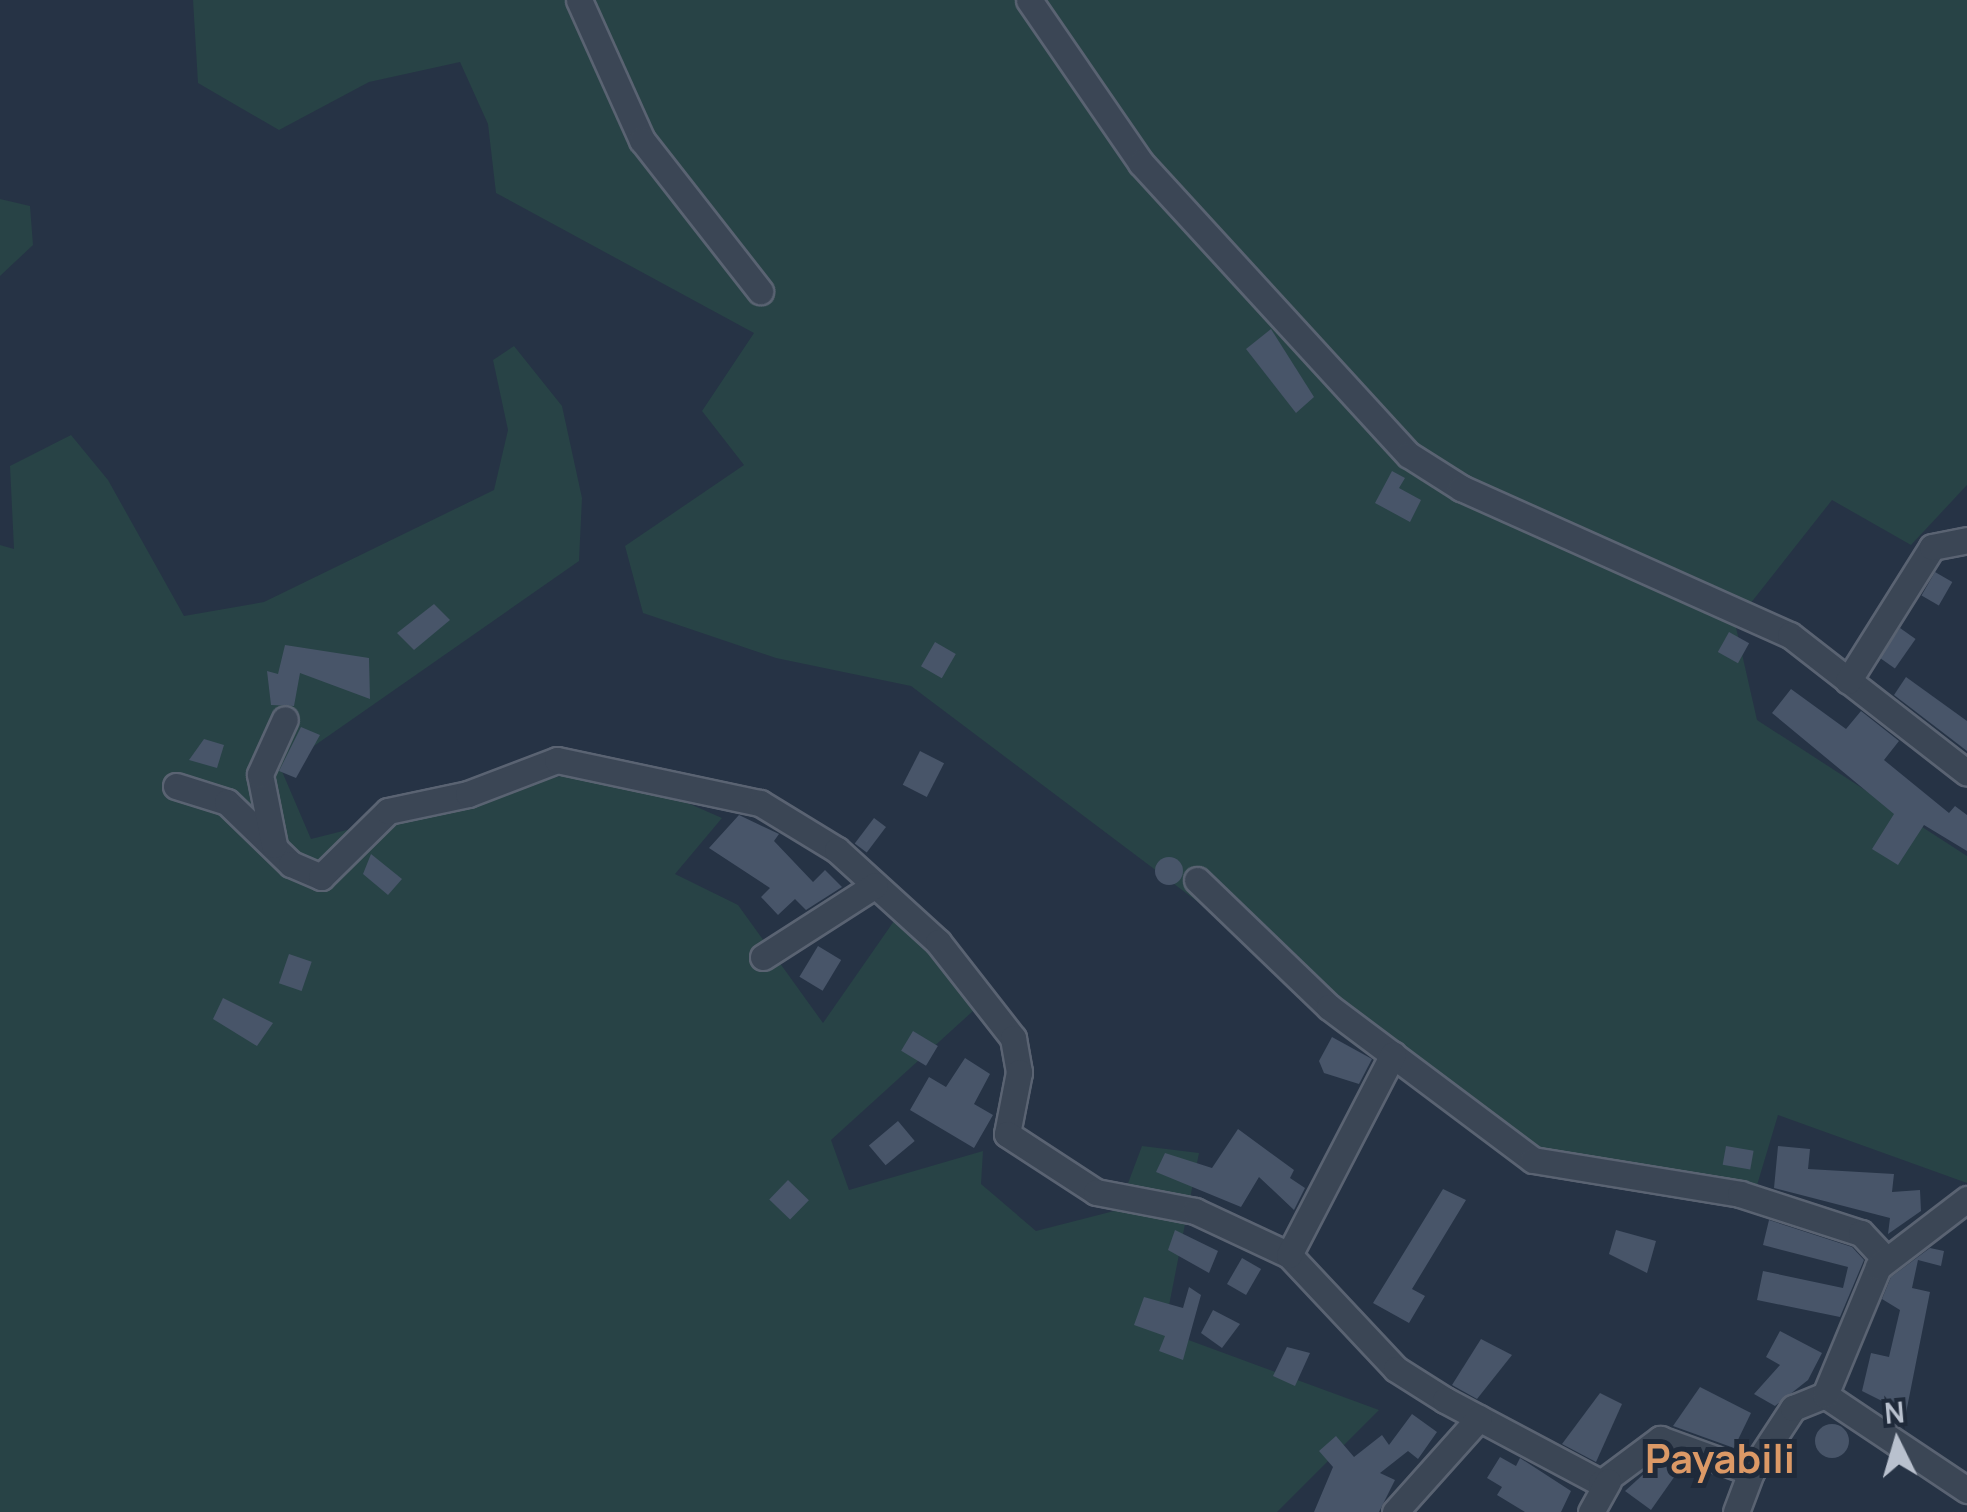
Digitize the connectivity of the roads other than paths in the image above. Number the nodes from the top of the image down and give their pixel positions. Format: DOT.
graph roads {
  1 [pos="579,0"];
  2 [pos="1028,0"];
  3 [pos="760,291"];
  4 [pos="1967,540"];
  5 [pos="1848,682"];
  6 [pos="286,719"];
  7 [pos="1967,773"];
  8 [pos="176,786"];
  9 [pos="275,850"];
  10 [pos="1197,880"];
  11 [pos="875,885"];
  12 [pos="763,957"];
  13 [pos="1393,1054"];
  14 [pos="1967,1199"];
  15 [pos="1289,1256"];
  16 [pos="1884,1258"];
  17 [pos="1825,1395"];
  18 [pos="1479,1418"];
  19 [pos="1751,1472"];
  20 [pos="1608,1481"];
  21 [pos="1967,1490"];
  22 [pos="1395,1512"];
  23 [pos="1591,1512"];
  24 [pos="1736,1512"];
  1 -- 3 [label="street"];
  2 -- 5 [label="street"];
  4 -- 5 [label="street"];
  5 -- 7 [label="street"];
  6 -- 9 [label="street"];
  8 -- 9 [label="street"];
  9 -- 11 [label="street"];
  10 -- 13 [label="street"];
  11 -- 12 [label="street"];
  11 -- 15 [label="street"];
  13 -- 15 [label="street"];
  13 -- 16 [label="street"];
  14 -- 16 [label="street"];
  15 -- 18 [label="street"];
  16 -- 17 [label="street"];
  17 -- 19 [label="street"];
  17 -- 21 [label="street"];
  18 -- 20 [label="street"];
  18 -- 22 [label="street"];
  19 -- 20 [label="street"];
  19 -- 24 [label="street"];
  20 -- 23 [label="street"];
}
